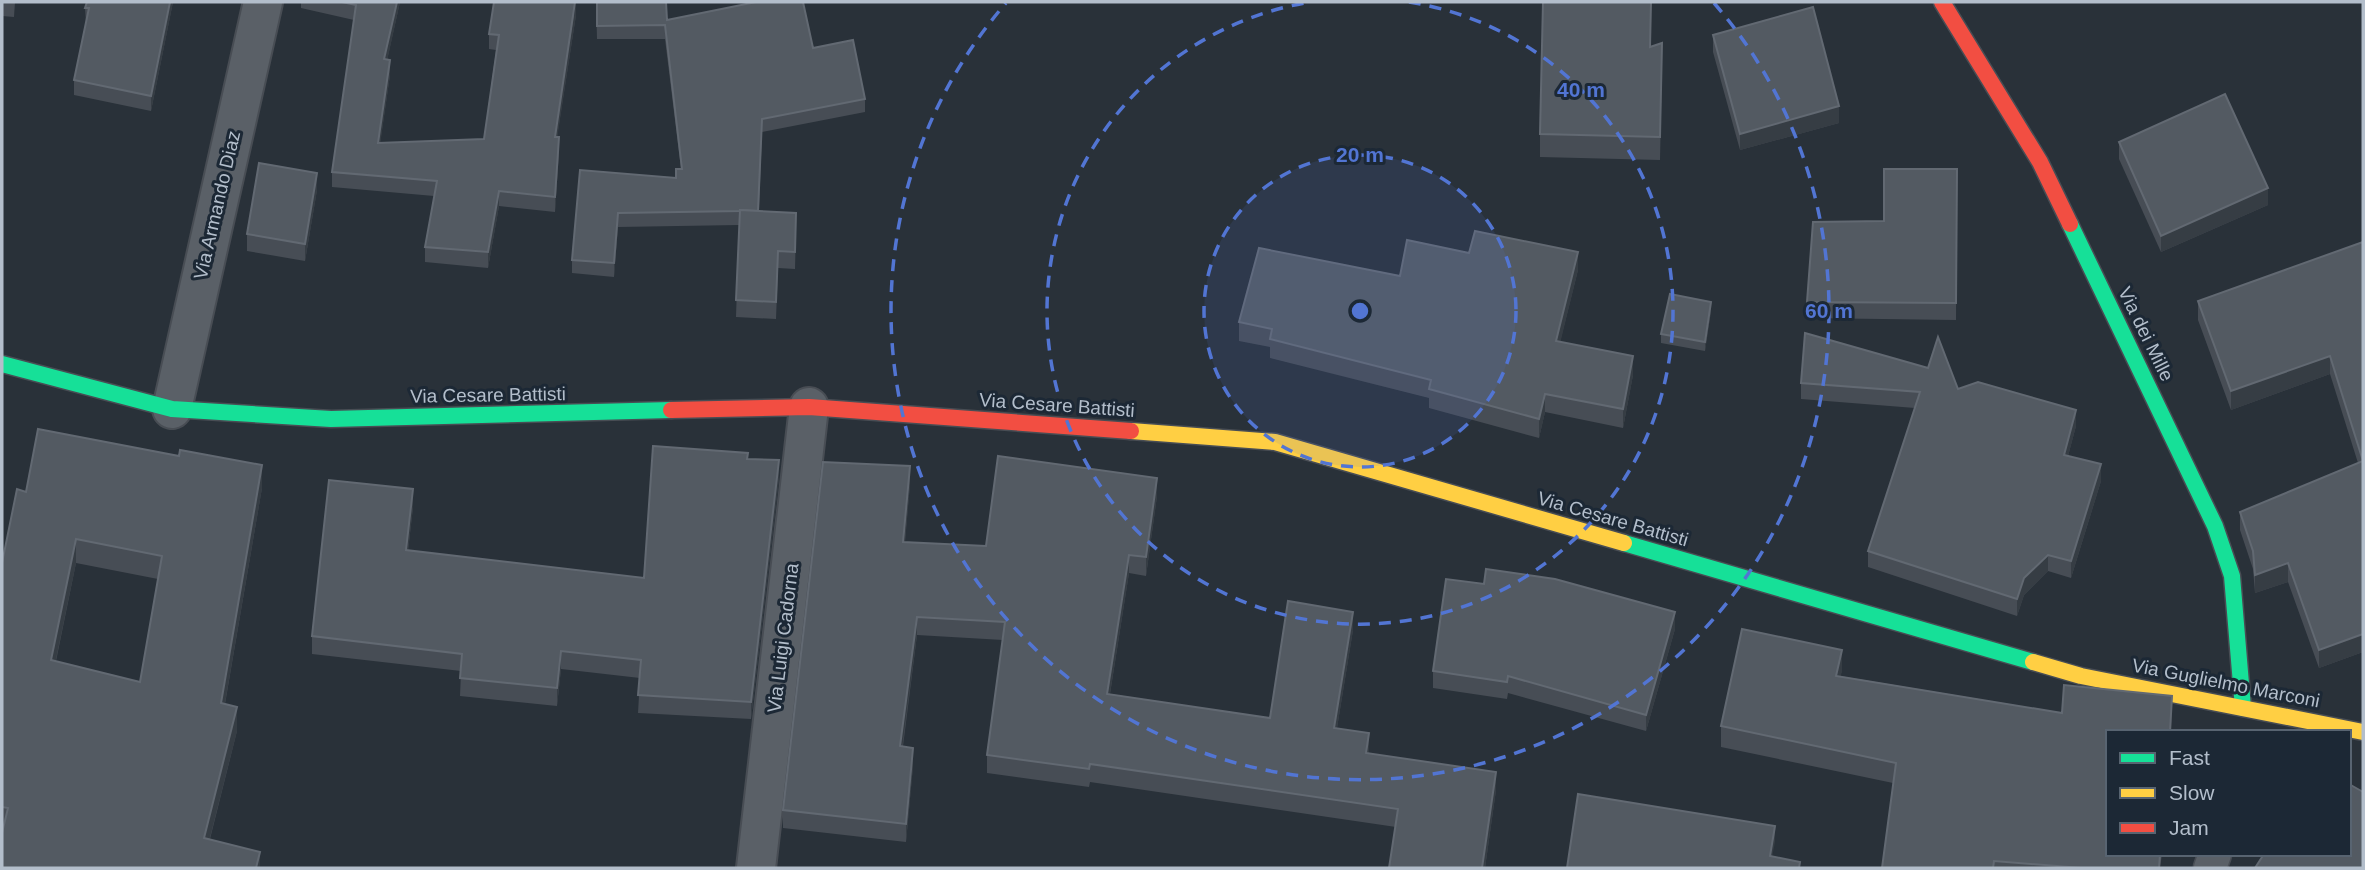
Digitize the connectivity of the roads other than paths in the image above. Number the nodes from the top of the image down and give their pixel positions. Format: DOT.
graph roads {
  1 [pos="263,2"];
  2 [pos="1942,2"];
  3 [pos="2,365"];
  4 [pos="809,407"];
  5 [pos="172,409"];
  6 [pos="2081,676"];
  7 [pos="2241,720"];
  8 [pos="2343,730"];
  9 [pos="756,868"];
  1 -- 5 [label="street, Via Armando Diaz"];
  2 -- 7 [label="street, Via dei Mille"];
  3 -- 5 [label="street, Via Cesare Battisti"];
  4 -- 5 [label="street, Via Cesare Battisti"];
  4 -- 6 [label="street, Via Cesare Battisti"];
  4 -- 9 [label="street, Via Luigi Cadorna"];
  6 -- 7 [label="street, Via Guglielmo Marconi"];
  7 -- 8 [label="street, Via Guglielmo Marconi"];
}
